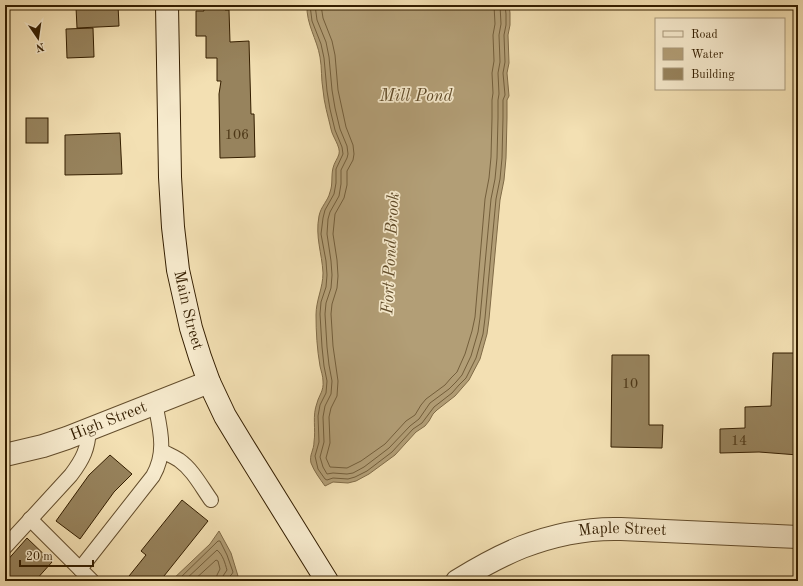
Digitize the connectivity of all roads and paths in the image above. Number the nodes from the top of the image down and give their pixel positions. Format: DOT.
graph roads {
  1 [pos="167,5"];
  2 [pos="209,382"];
  3 [pos="155,403"];
  4 [pos="90,429"];
  5 [pos="162,451"];
  6 [pos="5,455"];
  7 [pos="211,500"];
  8 [pos="30,519"];
  9 [pos="798,537"];
  10 [pos="5,547"];
  11 [pos="80,569"];
  12 [pos="92,581"];
  13 [pos="328,581"];
  14 [pos="457,581"];
  1 -- 2 [label="main road, Main Street"];
  2 -- 3 [label="main road, High Street"];
  2 -- 13 [label="main road, Main Street"];
  3 -- 4 [label="main road, High Street"];
  3 -- 5 [label="lane"];
  4 -- 6 [label="main road, High Street"];
  4 -- 8 [label="lane"];
  5 -- 7 [label="lane"];
  5 -- 11 [label="lane"];
  8 -- 10 [label="lane"];
  8 -- 11 [label="lane"];
  9 -- 14 [label="main road, Maple Street"];
  11 -- 12 [label="lane"];
}
